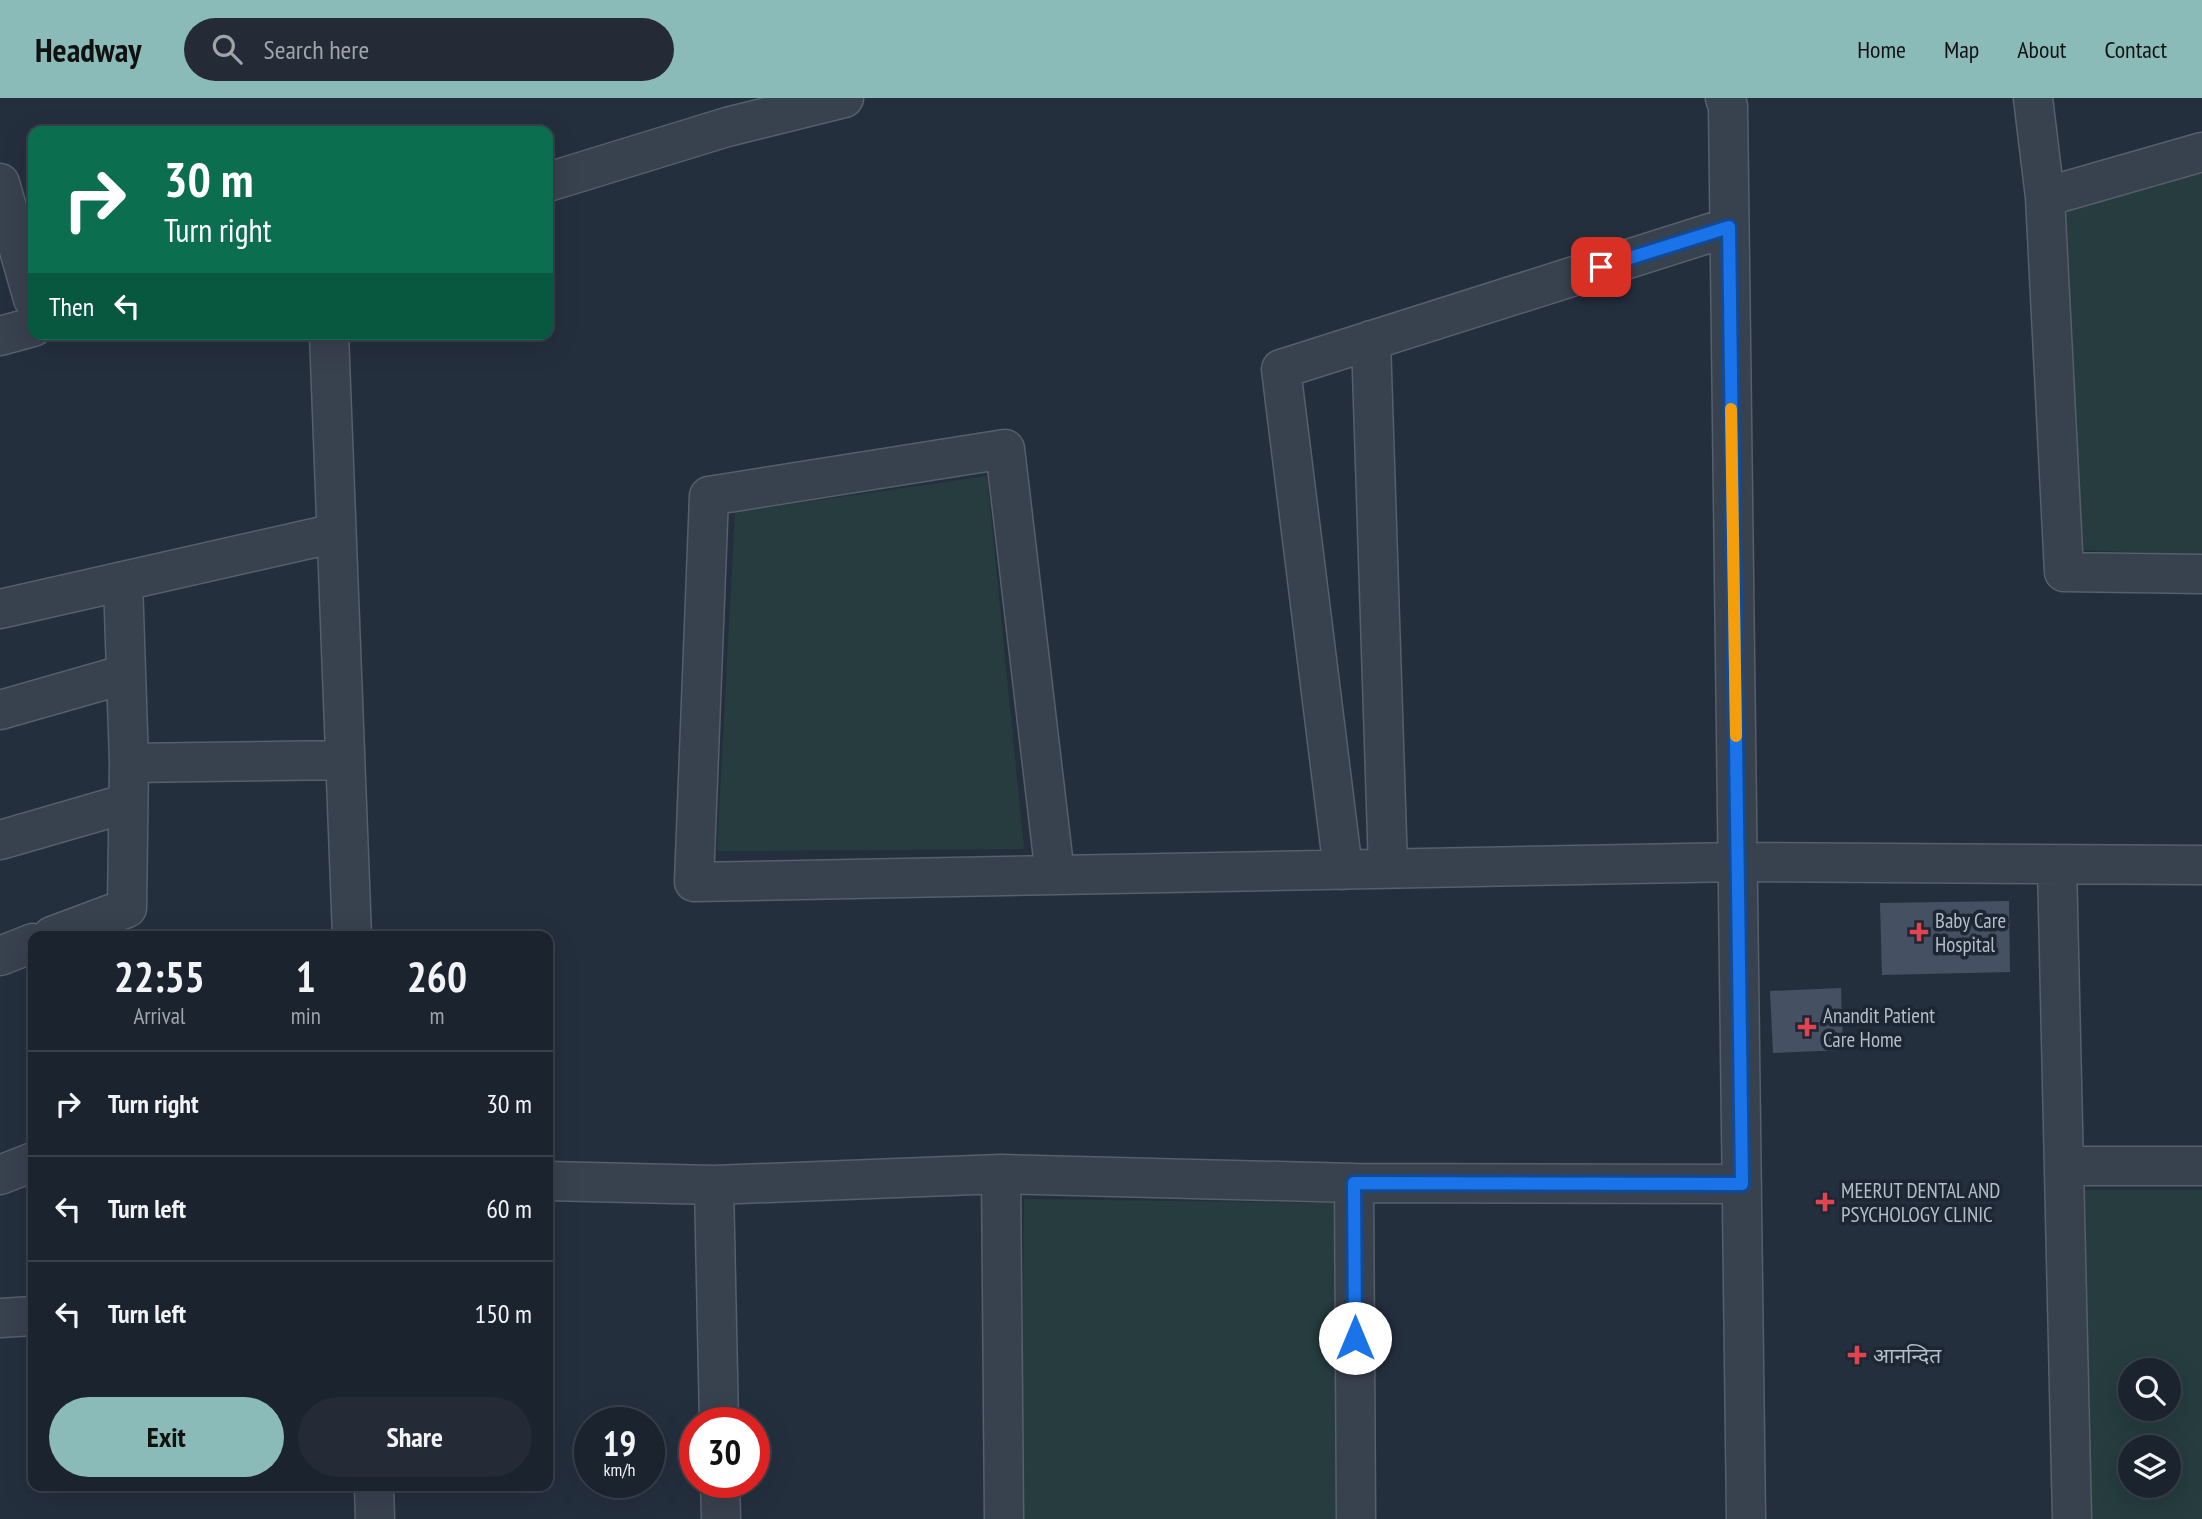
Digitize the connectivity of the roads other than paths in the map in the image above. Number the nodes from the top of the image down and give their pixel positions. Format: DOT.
graph roads {
  1 [pos="844,98"];
  2 [pos="1725,98"];
  3 [pos="2033,98"];
  4 [pos="723,112"];
  5 [pos="2202,152"];
  6 [pos="553,180"];
  7 [pos="0,183"];
  8 [pos="2045,197"];
  9 [pos="1729,227"];
  10 [pos="28,281"];
  11 [pos="28,328"];
  12 [pos="0,336"];
  13 [pos="328,340"];
  14 [pos="1371,340"];
  15 [pos="336,533"];
  16 [pos="2202,574"];
  17 [pos="123,581"];
  18 [pos="0,609"];
  19 [pos="126,674"];
  20 [pos="0,710"];
  21 [pos="345,760"];
  22 [pos="129,763"];
  23 [pos="128,803"];
  24 [pos="0,840"];
  25 [pos="1738,862"];
  26 [pos="2057,865"];
  27 [pos="2202,865"];
  28 [pos="1388,868"];
  29 [pos="1343,870"];
  30 [pos="1055,875"];
  31 [pos="65,931"];
  32 [pos="352,931"];
  33 [pos="28,945"];
  34 [pos="0,956"];
  35 [pos="28,1164"];
  36 [pos="2064,1166"];
  37 [pos="2202,1166"];
  38 [pos="1002,1174"];
  39 [pos="0,1175"];
  40 [pos="553,1181"];
  41 [pos="1354,1183"];
  42 [pos="1742,1184"];
  43 [pos="714,1185"];
  44 [pos="28,1316"];
  45 [pos="0,1318"];
  46 [pos="719,1407"];
  47 [pos="374,1491"];
  48 [pos="720,1498"];
  49 [pos="375,1519"];
  50 [pos="721,1519"];
  51 [pos="1004,1519"];
  52 [pos="1356,1519"];
  53 [pos="1746,1519"];
  54 [pos="2072,1519"];
  1 -- 4 [label="street"];
  2 -- 9 [label="street"];
  3 -- 8 [label="street"];
  4 -- 6 [label="street"];
  5 -- 8 [label="street"];
  7 -- 10 [label="street"];
  8 -- 16 [label="street"];
  9 -- 14 [label="street"];
  9 -- 25 [label="street"];
  11 -- 12 [label="street"];
  13 -- 15 [label="street"];
  14 -- 28 [label="street"];
  14 -- 29 [label="street"];
  15 -- 17 [label="street"];
  15 -- 21 [label="street"];
  17 -- 18 [label="street"];
  17 -- 19 [label="street"];
  19 -- 20 [label="street"];
  19 -- 22 [label="street"];
  21 -- 22 [label="street"];
  21 -- 32 [label="street"];
  22 -- 23 [label="street"];
  23 -- 24 [label="street"];
  23 -- 31 [label="street"];
  25 -- 26 [label="street"];
  25 -- 28 [label="street"];
  25 -- 42 [label="street"];
  26 -- 27 [label="street"];
  26 -- 36 [label="street"];
  28 -- 29 [label="street"];
  29 -- 30 [label="street"];
  30 -- 30 [label="street"];
  33 -- 34 [label="street"];
  35 -- 39 [label="street"];
  36 -- 37 [label="street"];
  36 -- 54 [label="street"];
  38 -- 41 [label="street"];
  38 -- 43 [label="street"];
  38 -- 51 [label="street"];
  40 -- 43 [label="street"];
  41 -- 42 [label="street"];
  41 -- 52 [label="street"];
  42 -- 53 [label="street"];
  43 -- 46 [label="street"];
  44 -- 45 [label="street"];
  47 -- 49 [label="street"];
  48 -- 50 [label="street"];
}
